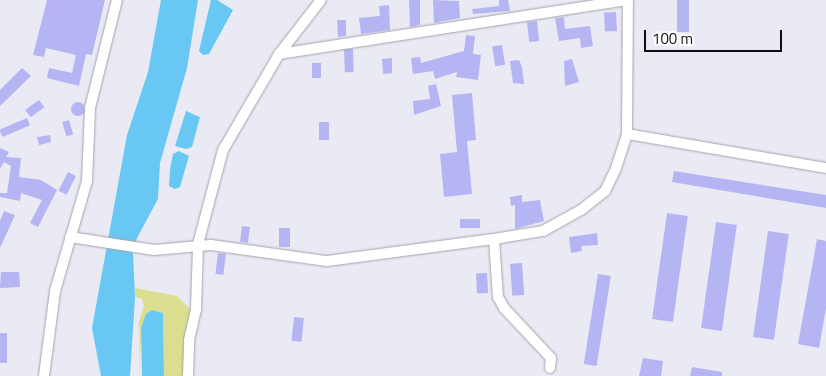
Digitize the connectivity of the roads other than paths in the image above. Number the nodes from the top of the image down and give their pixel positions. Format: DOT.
graph roads {
  1 [pos="116,0"];
  2 [pos="321,0"];
  3 [pos="628,0"];
  4 [pos="279,54"];
  5 [pos="627,134"];
  6 [pos="826,168"];
  7 [pos="70,237"];
  8 [pos="494,239"];
  9 [pos="198,244"];
  10 [pos="550,368"];
  11 [pos="44,376"];
  12 [pos="188,376"];
  1 -- 7 [label="street"];
  2 -- 4 [label="street"];
  3 -- 4 [label="street"];
  3 -- 5 [label="street"];
  4 -- 9 [label="street"];
  5 -- 6 [label="street"];
  5 -- 8 [label="street"];
  7 -- 9 [label="street"];
  7 -- 11 [label="street"];
  8 -- 9 [label="street"];
  8 -- 10 [label="street"];
  9 -- 12 [label="street"];
}
